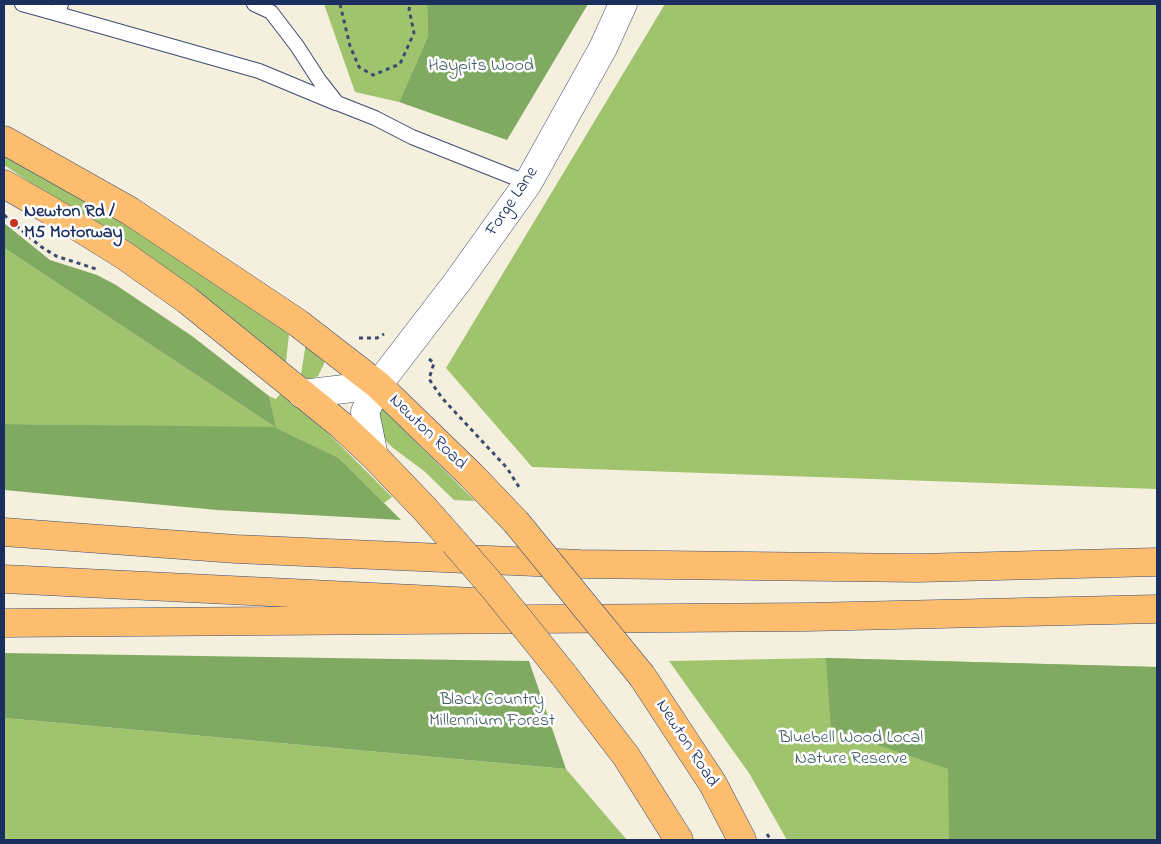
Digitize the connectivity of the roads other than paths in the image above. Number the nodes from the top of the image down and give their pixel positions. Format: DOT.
graph roads {
  1 [pos="22,4"];
  2 [pos="254,4"];
  3 [pos="623,4"];
  4 [pos="59,9"];
  5 [pos="337,103"];
  6 [pos="4,140"];
  7 [pos="4,169"];
  8 [pos="528,183"];
  9 [pos="4,184"];
  10 [pos="72,223"];
  11 [pos="378,385"];
  12 [pos="302,394"];
  13 [pos="374,456"];
  14 [pos="4,532"];
  15 [pos="1157,562"];
  16 [pos="4,579"];
  17 [pos="1157,609"];
  18 [pos="808,617"];
  19 [pos="4,623"];
  20 [pos="678,840"];
  21 [pos="742,840"];
  1 -- 4 [label="lane"];
  2 -- 5 [label="lane"];
  3 -- 8 [label="street, Forge Lane"];
  4 -- 5 [label="lane"];
  5 -- 8 [label="lane"];
  6 -- 11 [label="highway, Newton Road"];
  7 -- 10 [label="highway"];
  8 -- 11 [label="street, Forge Lane"];
  9 -- 10 [label="highway"];
  10 -- 12 [label="highway"];
  11 -- 12 [label="street"];
  11 -- 13 [label="street, Forge Lane"];
  11 -- 21 [label="highway, Newton Road, bridge"];
  12 -- 13 [label="highway"];
  13 -- 20 [label="highway, bridge"];
  14 -- 15 [label="highway"];
  16 -- 18 [label="highway"];
  17 -- 18 [label="highway"];
  18 -- 19 [label="highway"];
}
